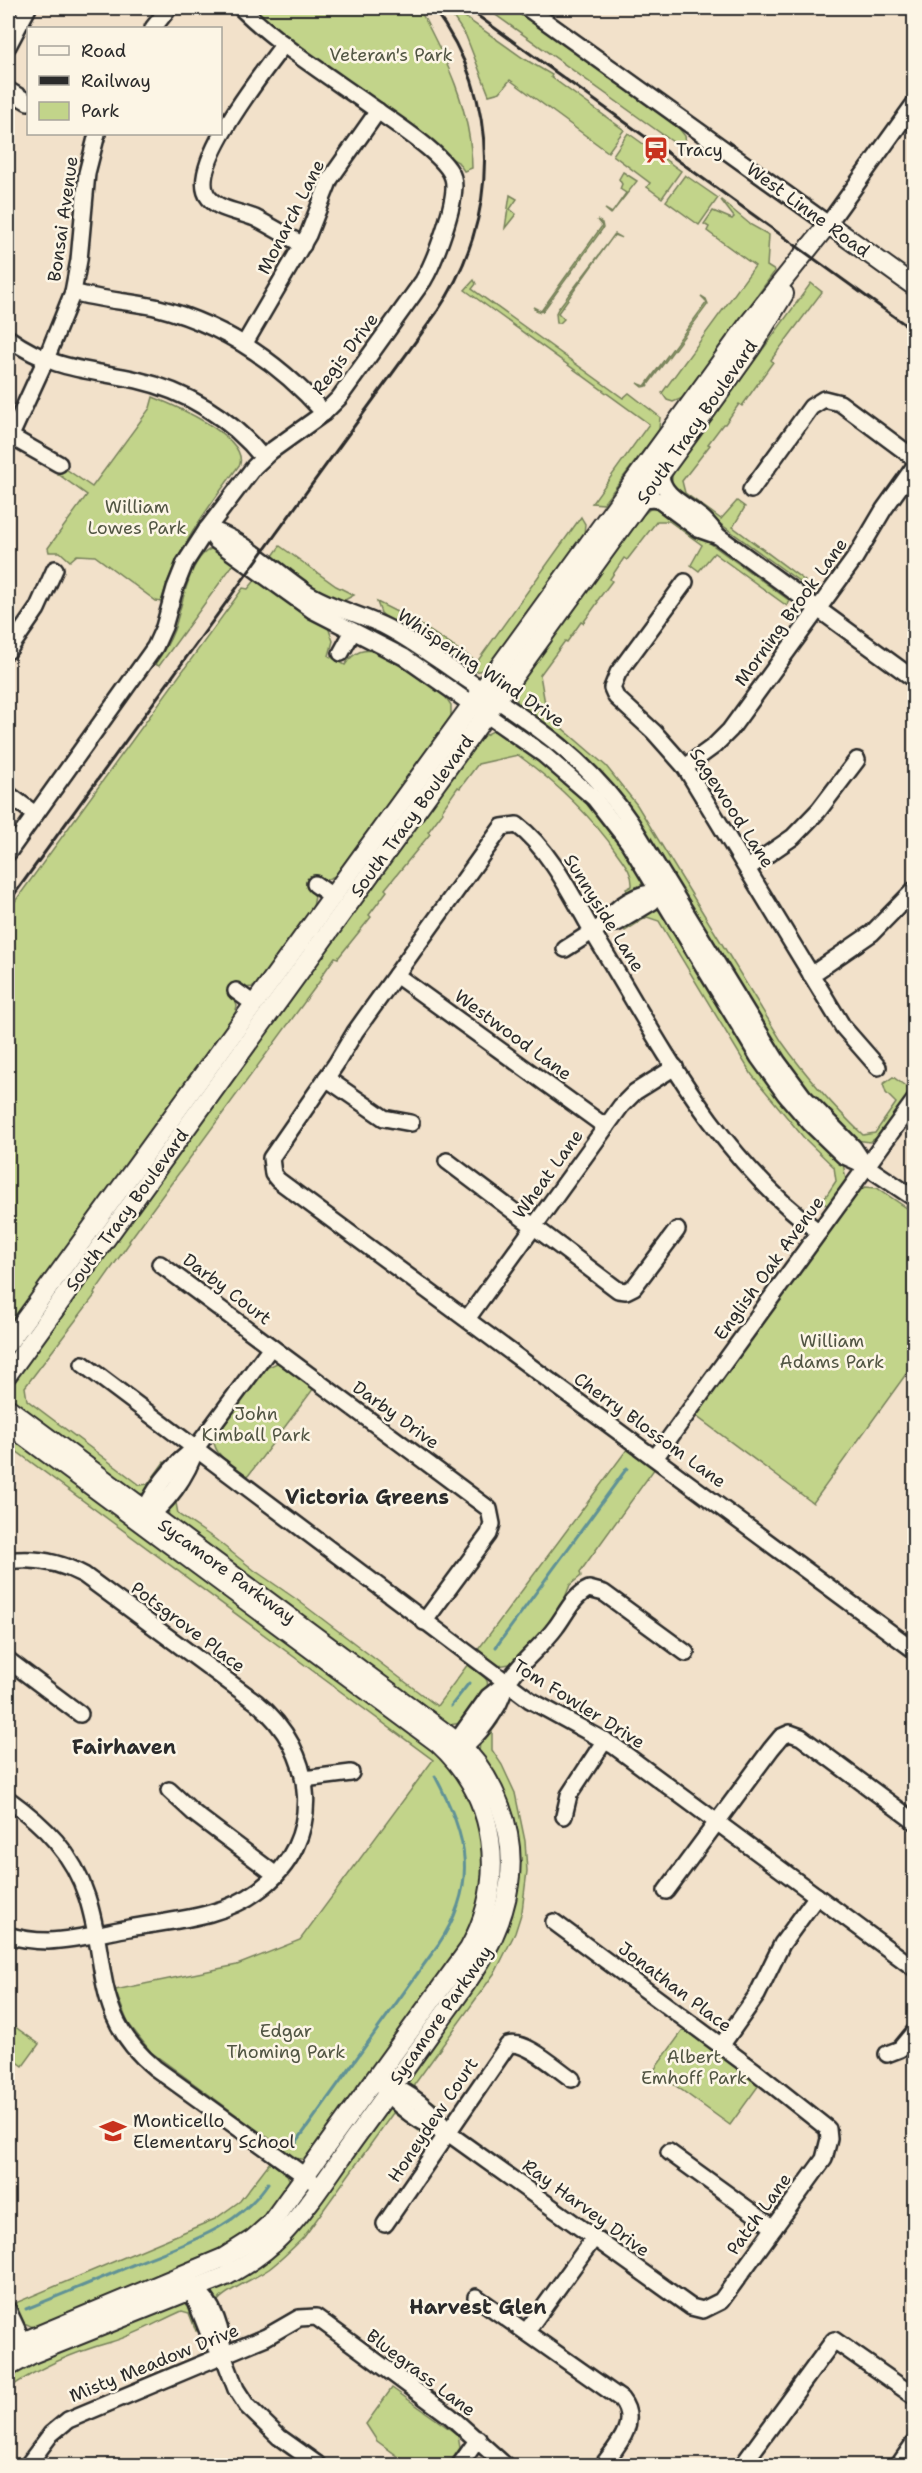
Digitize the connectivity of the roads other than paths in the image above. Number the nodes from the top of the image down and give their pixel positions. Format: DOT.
graph roads {
  1 [pos="28,8"];
  2 [pos="169,8"];
  3 [pos="241,8"];
  4 [pos="527,8"];
  5 [pos="154,27"];
  6 [pos="284,44"];
  7 [pos="8,46"];
  8 [pos="8,90"];
  9 [pos="27,101"];
  10 [pos="915,104"];
  11 [pos="378,111"];
  12 [pos="222,133"];
  13 [pos="97,135"];
  14 [pos="220,135"];
  15 [pos="828,224"];
  16 [pos="303,245"];
  17 [pos="807,253"];
  18 [pos="915,286"];
  19 [pos="73,292"];
  20 [pos="8,338"];
  21 [pos="244,343"];
  22 [pos="46,359"];
  23 [pos="324,413"];
  24 [pos="8,438"];
  25 [pos="263,458"];
  26 [pos="915,458"];
  27 [pos="59,464"];
  28 [pos="915,467"];
  29 [pos="661,474"];
  30 [pos="751,490"];
  31 [pos="642,500"];
  32 [pos="207,529"];
  33 [pos="718,536"];
  34 [pos="55,569"];
  35 [pos="685,582"];
  36 [pos="818,608"];
  37 [pos="352,631"];
  38 [pos="8,651"];
  39 [pos="341,653"];
  40 [pos="915,679"];
  41 [pos="484,702"];
  42 [pos="857,760"];
  43 [pos="685,767"];
  44 [pos="8,794"];
  45 [pos="35,814"];
  46 [pos="8,853"];
  47 [pos="748,868"];
  48 [pos="315,884"];
  49 [pos="664,889"];
  50 [pos="915,890"];
  51 [pos="332,896"];
  52 [pos="599,927"];
  53 [pos="565,949"];
  54 [pos="396,975"];
  55 [pos="811,975"];
  56 [pos="236,991"];
  57 [pos="254,1004"];
  58 [pos="675,1067"];
  59 [pos="878,1067"];
  60 [pos="326,1078"];
  61 [pos="915,1101"];
  62 [pos="411,1123"];
  63 [pos="606,1127"];
  64 [pos="447,1161"];
  65 [pos="866,1166"];
  66 [pos="915,1198"];
  67 [pos="535,1226"];
  68 [pos="677,1230"];
  69 [pos="819,1232"];
  70 [pos="160,1264"];
  71 [pos="467,1319"];
  72 [pos="8,1343"];
  73 [pos="272,1347"];
  74 [pos="83,1364"];
  75 [pos="8,1374"];
  76 [pos="8,1408"];
  77 [pos="8,1424"];
  78 [pos="196,1448"];
  79 [pos="655,1458"];
  80 [pos="145,1516"];
  81 [pos="8,1557"];
  82 [pos="424,1622"];
  83 [pos="915,1650"];
  84 [pos="686,1653"];
  85 [pos="8,1660"];
  86 [pos="506,1683"];
  87 [pos="80,1714"];
  88 [pos="605,1740"];
  89 [pos="456,1748"];
  90 [pos="351,1773"];
  91 [pos="304,1779"];
  92 [pos="169,1790"];
  93 [pos="8,1799"];
  94 [pos="564,1816"];
  95 [pos="915,1821"];
  96 [pos="718,1822"];
  97 [pos="276,1875"];
  98 [pos="666,1891"];
  99 [pos="818,1896"];
  100 [pos="554,1922"];
  101 [pos="95,1934"];
  102 [pos="8,1935"];
  103 [pos="915,1968"];
  104 [pos="915,2032"];
  105 [pos="722,2046"];
  106 [pos="887,2054"];
  107 [pos="375,2079"];
  108 [pos="572,2079"];
  109 [pos="390,2090"];
  110 [pos="828,2129"];
  111 [pos="448,2133"];
  112 [pos="669,2152"];
  113 [pos="312,2181"];
  114 [pos="385,2224"];
  115 [pos="774,2228"];
  116 [pos="594,2238"];
  117 [pos="191,2281"];
  118 [pos="476,2296"];
  119 [pos="8,2310"];
  120 [pos="703,2310"];
  121 [pos="310,2316"];
  122 [pos="526,2332"];
  123 [pos="15,2344"];
  124 [pos="223,2355"];
  125 [pos="8,2367"];
  126 [pos="915,2396"];
  127 [pos="478,2439"];
  128 [pos="915,2443"];
  129 [pos="317,2464"];
  130 [pos="27,2466"];
  131 [pos="459,2466"];
  132 [pos="506,2466"];
  133 [pos="602,2466"];
  134 [pos="742,2466"];
  135 [pos="898,2466"];
  1 -- 7 [label="street"];
  2 -- 5 [label="street"];
  3 -- 6 [label="street"];
  4 -- 15 [label="street, West Linne Road"];
  6 -- 11 [label="street"];
  6 -- 12 [label="street"];
  8 -- 9 [label="street"];
  10 -- 15 [label="street, South Tracy Boulevard"];
  11 -- 16 [label="street, Monarch Lane"];
  11 -- 23 [label="street, Regis Drive"];
  13 -- 19 [label="street, Bonsai Avenue"];
  14 -- 16 [label="street"];
  15 -- 17 [label="main road, South Tracy Boulevard"];
  15 -- 18 [label="main road, West Linne Road"];
  16 -- 21 [label="street, Monarch Lane"];
  17 -- 29 [label="main road, South Tracy Boulevard"];
  17 -- 41 [label="main road, South Tracy Boulevard"];
  19 -- 21 [label="street"];
  19 -- 22 [label="street, Bonsai Avenue"];
  20 -- 22 [label="street"];
  21 -- 23 [label="street"];
  22 -- 24 [label="street, Bonsai Avenue"];
  22 -- 25 [label="street"];
  23 -- 25 [label="street, Regis Drive"];
  24 -- 27 [label="street"];
  25 -- 32 [label="street, Regis Drive"];
  26 -- 30 [label="street"];
  28 -- 36 [label="street, Morning Brook Lane"];
  29 -- 31 [label="main road, South Tracy Boulevard"];
  29 -- 33 [label="street"];
  31 -- 33 [label="street"];
  31 -- 41 [label="main road, South Tracy Boulevard"];
  32 -- 37 [label="street, Whispering Wind Drive"];
  32 -- 41 [label="street, Whispering Wind Drive"];
  32 -- 45 [label="street, Regis Drive"];
  33 -- 36 [label="street"];
  34 -- 38 [label="street"];
  35 -- 43 [label="street, Sagewood Lane"];
  36 -- 40 [label="street"];
  36 -- 43 [label="street, Morning Brook Lane"];
  37 -- 39 [label="street"];
  37 -- 41 [label="street, Whispering Wind Drive"];
  41 -- 49 [label="street, Whispering Wind Drive"];
  41 -- 51 [label="main road, South Tracy Boulevard"];
  41 -- 75 [label="main road, South Tracy Boulevard"];
  42 -- 47 [label="street"];
  43 -- 47 [label="street, Sagewood Lane"];
  44 -- 45 [label="street"];
  45 -- 46 [label="street, Regis Drive"];
  47 -- 55 [label="street, Sagewood Lane"];
  48 -- 51 [label="street"];
  49 -- 52 [label="street"];
  49 -- 65 [label="street, Whispering Wind Drive"];
  50 -- 55 [label="street"];
  51 -- 57 [label="main road, South Tracy Boulevard"];
  52 -- 53 [label="street"];
  52 -- 54 [label="street, Sunnyside Lane"];
  52 -- 58 [label="street, Sunnyside Lane"];
  54 -- 60 [label="street, Sunnyside Lane"];
  54 -- 63 [label="street, Westwood Lane"];
  55 -- 59 [label="street, Sagewood Lane"];
  56 -- 57 [label="street"];
  57 -- 72 [label="main road, South Tracy Boulevard"];
  58 -- 63 [label="street, Wheat Lane"];
  58 -- 69 [label="street, Sunnyside Lane"];
  60 -- 62 [label="street"];
  60 -- 71 [label="street, Cherry Blossom Lane"];
  61 -- 65 [label="street, English Oak Avenue"];
  63 -- 67 [label="street, Wheat Lane"];
  64 -- 67 [label="street"];
  65 -- 66 [label="street, Whispering Wind Drive"];
  65 -- 69 [label="street, English Oak Avenue"];
  67 -- 68 [label="street"];
  67 -- 71 [label="street, Wheat Lane"];
  69 -- 79 [label="street, English Oak Avenue"];
  70 -- 73 [label="street, Darby Court"];
  71 -- 79 [label="street, Cherry Blossom Lane"];
  73 -- 78 [label="street"];
  73 -- 82 [label="street, Darby Drive"];
  74 -- 78 [label="street, Tom Fowler Drive"];
  76 -- 80 [label="main road, Sycamore Parkway"];
  77 -- 80 [label="main road, Sycamore Parkway"];
  78 -- 80 [label="street"];
  78 -- 82 [label="street, Tom Fowler Drive"];
  79 -- 83 [label="street, Cherry Blossom Lane"];
  80 -- 89 [label="main road, Sycamore Parkway"];
  81 -- 91 [label="street, Potsgrove Place"];
  82 -- 86 [label="street, Tom Fowler Drive"];
  84 -- 86 [label="street"];
  85 -- 87 [label="street"];
  86 -- 88 [label="street, Tom Fowler Drive"];
  86 -- 89 [label="street"];
  88 -- 94 [label="street"];
  88 -- 96 [label="street, Tom Fowler Drive"];
  89 -- 107 [label="main road, Sycamore Parkway"];
  89 -- 109 [label="main road, Sycamore Parkway"];
  90 -- 91 [label="street"];
  91 -- 97 [label="street, Potsgrove Place"];
  92 -- 97 [label="street"];
  93 -- 101 [label="street"];
  95 -- 96 [label="street"];
  96 -- 98 [label="street"];
  96 -- 99 [label="street, Tom Fowler Drive"];
  97 -- 101 [label="street, Potsgrove Place"];
  99 -- 103 [label="street, Tom Fowler Drive"];
  99 -- 105 [label="street"];
  100 -- 105 [label="street, Jonathan Place"];
  101 -- 102 [label="street, Potsgrove Place"];
  101 -- 113 [label="street"];
  104 -- 106 [label="street"];
  105 -- 110 [label="street, Jonathan Place"];
  107 -- 109 [label="street, Ray Harvey Drive"];
  107 -- 113 [label="main road, Sycamore Parkway"];
  108 -- 111 [label="street, Honeydew Court"];
  109 -- 111 [label="street, Ray Harvey Drive"];
  109 -- 113 [label="main road, Sycamore Parkway"];
  110 -- 115 [label="street, Patch Lane"];
  111 -- 114 [label="street, Honeydew Court"];
  111 -- 116 [label="street, Ray Harvey Drive"];
  112 -- 115 [label="street"];
  113 -- 117 [label="main road, Sycamore Parkway"];
  115 -- 120 [label="street, Patch Lane"];
  116 -- 120 [label="street, Ray Harvey Drive"];
  116 -- 122 [label="street"];
  117 -- 123 [label="main road, Sycamore Parkway"];
  117 -- 124 [label="street"];
  117 -- 125 [label="main road, Sycamore Parkway"];
  118 -- 122 [label="street"];
  119 -- 123 [label="street"];
  121 -- 124 [label="street, Misty Meadow Drive"];
  121 -- 127 [label="street, Bluegrass Lane"];
  122 -- 133 [label="street"];
  124 -- 129 [label="street"];
  124 -- 130 [label="street, Misty Meadow Drive"];
  126 -- 134 [label="street"];
  127 -- 131 [label="street"];
  127 -- 132 [label="street, Bluegrass Lane"];
  128 -- 135 [label="street"];
}
